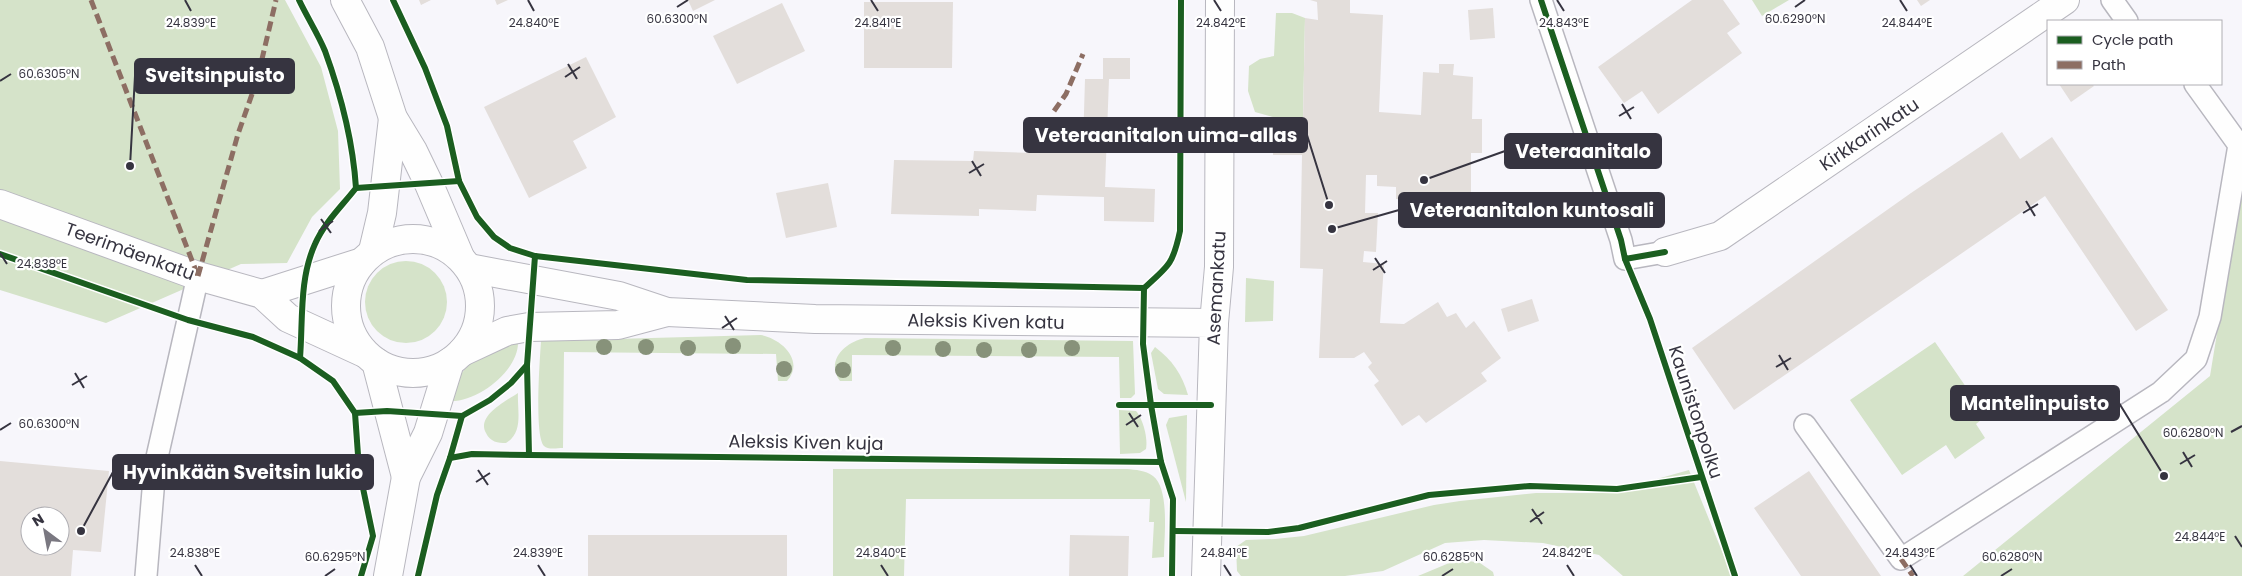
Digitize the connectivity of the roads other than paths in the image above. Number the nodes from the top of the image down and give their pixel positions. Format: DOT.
graph roads {
  1 [pos="345,0"];
  2 [pos="1220,0"];
  3 [pos="1541,0"];
  4 [pos="2065,0"];
  5 [pos="2112,0"];
  6 [pos="2127,20"];
  7 [pos="2196,85"];
  8 [pos="393,118"];
  9 [pos="0,204"];
  10 [pos="1665,252"];
  11 [pos="368,256"];
  12 [pos="464,263"];
  13 [pos="198,276"];
  14 [pos="262,294"];
  15 [pos="667,312"];
  16 [pos="1214,324"];
  17 [pos="456,357"];
  18 [pos="370,358"];
  19 [pos="1805,425"];
  20 [pos="406,477"];
  21 [pos="146,576"];
  22 [pos="388,576"];
  23 [pos="1206,576"];
  1 -- 8 [label="street"];
  2 -- 16 [label="street, Asemankatu"];
  3 -- 10 [label="lane"];
  4 -- 10 [label="street, Kirkkarinkatu"];
  5 -- 6 [label="lane"];
  7 -- 19 [label="lane"];
  8 -- 11 [label="street"];
  8 -- 12 [label="street"];
  9 -- 13 [label="street, Teerimäenkatu"];
  11 -- 12 [label="street"];
  11 -- 14 [label="street"];
  11 -- 18 [label="street"];
  12 -- 15 [label="street, Aleksis Kiven katu"];
  12 -- 17 [label="street"];
  13 -- 14 [label="street, Teerimäenkatu"];
  13 -- 21 [label="lane"];
  14 -- 18 [label="street, Teerimäenkatu"];
  15 -- 16 [label="street, Aleksis Kiven katu"];
  15 -- 17 [label="street, Aleksis Kiven katu"];
  16 -- 23 [label="street, Asemankatu"];
  17 -- 18 [label="street"];
  17 -- 20 [label="street"];
  18 -- 20 [label="street"];
  20 -- 22 [label="street"];
}
